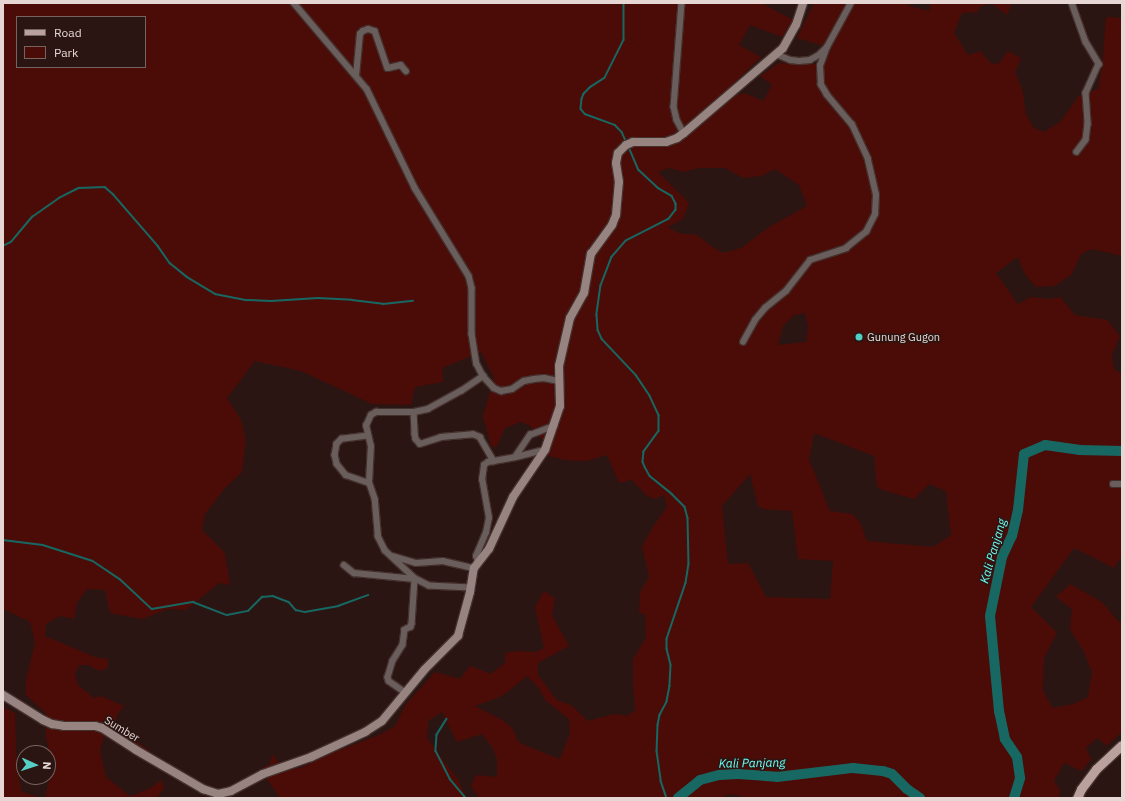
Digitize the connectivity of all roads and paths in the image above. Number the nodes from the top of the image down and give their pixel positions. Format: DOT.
graph roads {
  1 [pos="294,3"];
  2 [pos="682,3"];
  3 [pos="803,3"];
  4 [pos="851,3"];
  5 [pos="1072,3"];
  6 [pos="827,47"];
  7 [pos="776,54"];
  8 [pos="406,71"];
  9 [pos="356,76"];
  10 [pos="684,133"];
  11 [pos="1077,152"];
  12 [pos="743,342"];
  13 [pos="483,376"];
  14 [pos="559,382"];
  15 [pos="414,412"];
  16 [pos="554,426"];
  17 [pos="368,436"];
  18 [pos="545,450"];
  19 [pos="515,457"];
  20 [pos="494,461"];
  21 [pos="369,483"];
  22 [pos="1113,484"];
  23 [pos="1122,484"];
  24 [pos="390,555"];
  25 [pos="344,565"];
  26 [pos="476,565"];
  27 [pos="415,578"];
  28 [pos="471,588"];
  29 [pos="406,693"];
  30 [pos="3,695"];
  31 [pos="1122,745"];
  32 [pos="1118,753"];
  33 [pos="225,795"];
  34 [pos="1077,798"];
  1 -- 9 [label="street"];
  2 -- 10 [label="street"];
  3 -- 7 [label="street"];
  4 -- 6 [label="street"];
  5 -- 11 [label="street"];
  6 -- 7 [label="street"];
  6 -- 12 [label="street"];
  7 -- 10 [label="street"];
  8 -- 9 [label="street"];
  9 -- 13 [label="street"];
  10 -- 14 [label="street"];
  13 -- 14 [label="street"];
  13 -- 15 [label="street"];
  14 -- 16 [label="street"];
  15 -- 17 [label="street"];
  15 -- 20 [label="street"];
  16 -- 18 [label="street"];
  16 -- 19 [label="street"];
  17 -- 21 [label="street"];
  17 -- 21 [label="street"];
  18 -- 19 [label="street"];
  18 -- 26 [label="street"];
  19 -- 20 [label="street"];
  20 -- 26 [label="street"];
  21 -- 24 [label="street"];
  22 -- 23 [label="street"];
  24 -- 26 [label="street"];
  24 -- 27 [label="street"];
  25 -- 27 [label="street"];
  26 -- 28 [label="street"];
  27 -- 28 [label="street"];
  27 -- 29 [label="street"];
  28 -- 29 [label="street"];
  29 -- 33 [label="street"];
  30 -- 33 [label="street, Sumber"];
  31 -- 32 [label="main road"];
  32 -- 34 [label="main road"];
}
